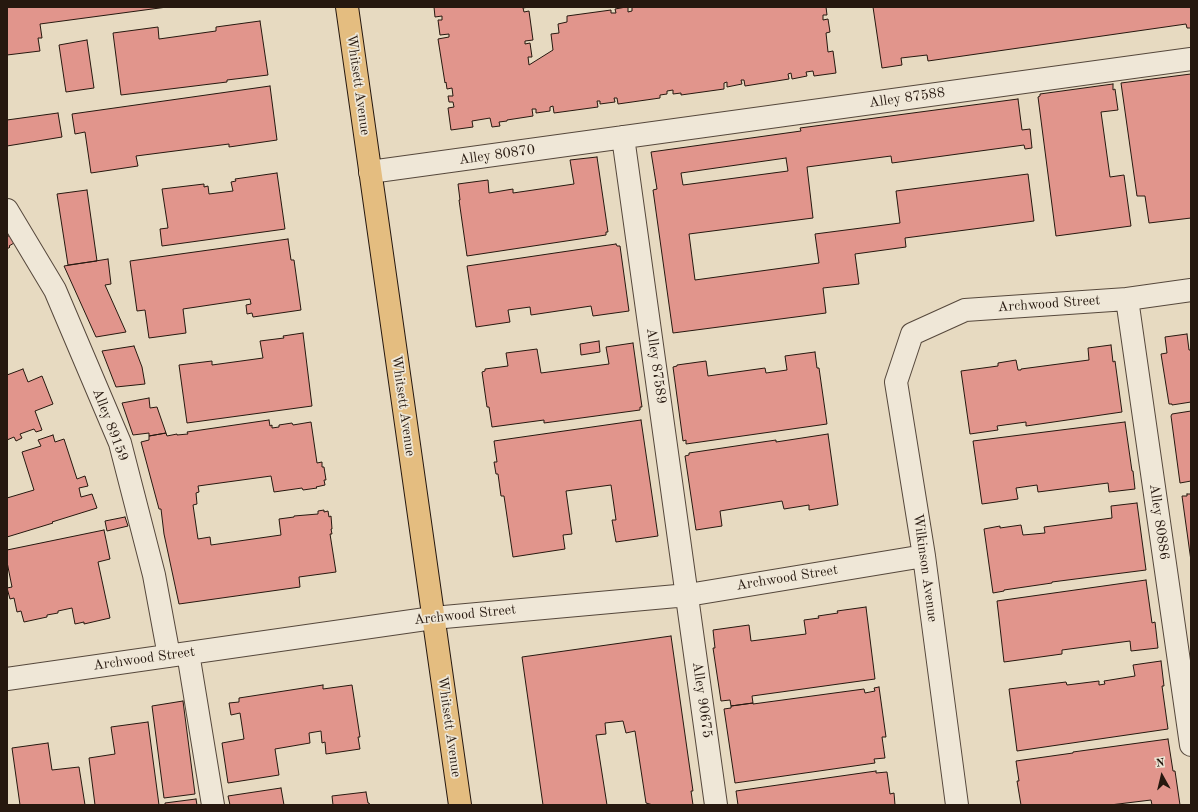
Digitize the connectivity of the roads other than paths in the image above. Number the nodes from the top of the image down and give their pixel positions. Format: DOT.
graph roads {
  1 [pos="347,7"];
  2 [pos="1191,59"];
  3 [pos="623,137"];
  4 [pos="370,172"];
  5 [pos="7,210"];
  6 [pos="1191,290"];
  7 [pos="1127,299"];
  8 [pos="912,334"];
  9 [pos="924,556"];
  10 [pos="688,595"];
  11 [pos="433,618"];
  12 [pos="179,654"];
  13 [pos="7,679"];
  14 [pos="1191,745"];
  15 [pos="213,805"];
  16 [pos="460,805"];
  17 [pos="716,805"];
  18 [pos="957,805"];
  1 -- 4 [label="main road, Whitsett Avenue"];
  2 -- 3 [label="street, Alley 87588"];
  3 -- 4 [label="street, Alley 80870"];
  3 -- 10 [label="street, Alley 87589"];
  4 -- 11 [label="main road, Whitsett Avenue"];
  5 -- 12 [label="street, Alley 89159"];
  6 -- 7 [label="street, Archwood Street"];
  7 -- 8 [label="street, Archwood Street"];
  7 -- 14 [label="street, Alley 80886"];
  8 -- 9 [label="street, Wilkinson Avenue"];
  9 -- 10 [label="street, Archwood Street"];
  9 -- 18 [label="street, Wilkinson Avenue"];
  10 -- 11 [label="street, Archwood Street"];
  10 -- 17 [label="street, Alley 90675"];
  11 -- 12 [label="street, Archwood Street"];
  11 -- 16 [label="main road, Whitsett Avenue"];
  12 -- 13 [label="street, Archwood Street"];
  12 -- 15 [label="street, Alley 89159"];
}
